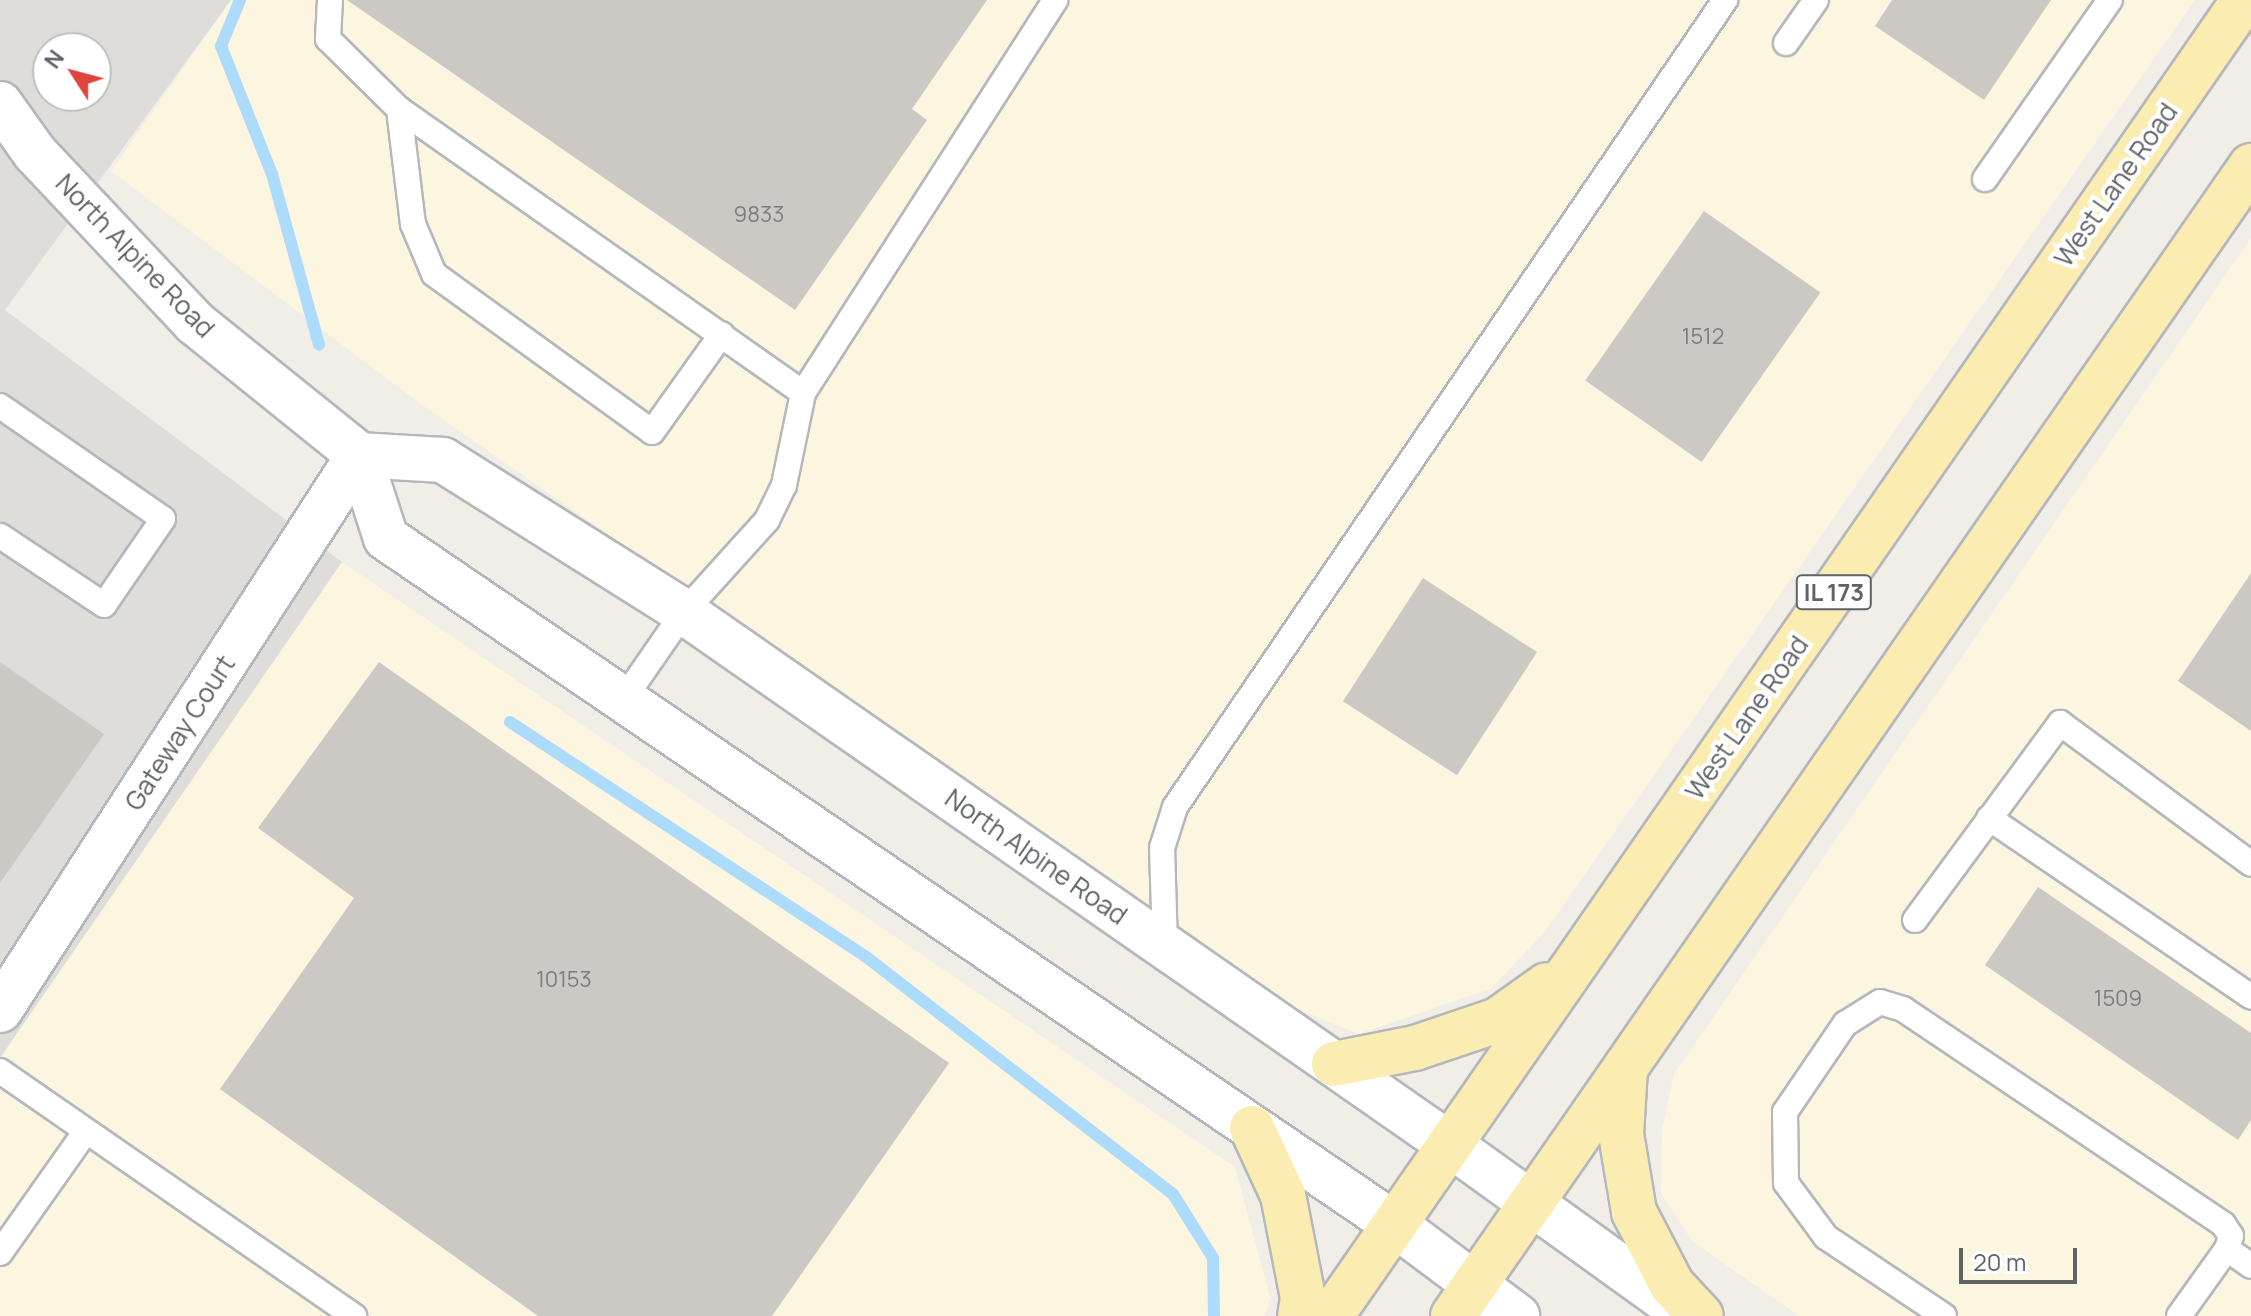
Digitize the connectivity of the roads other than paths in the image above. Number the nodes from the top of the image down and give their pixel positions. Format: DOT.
graph roads {
  1 [pos="330,0"];
  2 [pos="1055,0"];
  3 [pos="1725,0"];
  4 [pos="1816,0"];
  5 [pos="2110,0"];
  6 [pos="2244,0"];
  7 [pos="2220,20"];
  8 [pos="1786,43"];
  9 [pos="0,104"];
  10 [pos="399,109"];
  11 [pos="2251,166"];
  12 [pos="1985,179"];
  13 [pos="722,334"];
  14 [pos="803,393"];
  15 [pos="0,406"];
  16 [pos="359,455"];
  17 [pos="0,536"];
  18 [pos="684,612"];
  19 [pos="623,700"];
  20 [pos="1989,818"];
  21 [pos="2251,864"];
  22 [pos="1915,920"];
  23 [pos="1165,947"];
  24 [pos="1579,962"];
  25 [pos="2251,997"];
  26 [pos="0,1010"];
  27 [pos="1334,1064"];
  28 [pos="1625,1065"];
  29 [pos="0,1071"];
  30 [pos="1252,1128"];
  31 [pos="86,1131"];
  32 [pos="1449,1144"];
  33 [pos="1533,1203"];
  34 [pos="1394,1224"];
  35 [pos="2227,1249"];
  36 [pos="0,1253"];
  37 [pos="2251,1266"];
  38 [pos="1464,1301"];
  39 [pos="354,1316"];
  40 [pos="1300,1316"];
  41 [pos="1331,1316"];
  42 [pos="1517,1316"];
  43 [pos="1688,1316"];
  44 [pos="1701,1316"];
  45 [pos="1944,1316"];
  46 [pos="2179,1316"];
  1 -- 10 [label="lane"];
  2 -- 14 [label="lane"];
  3 -- 23 [label="lane"];
  4 -- 8 [label="lane"];
  5 -- 12 [label="lane"];
  6 -- 7 [label="main road, West Lane Road / IL 173"];
  7 -- 24 [label="main road, West Lane Road / IL 173"];
  9 -- 16 [label="street, North Alpine Road"];
  10 -- 13 [label="lane"];
  10 -- 13 [label="lane"];
  11 -- 28 [label="main road"];
  13 -- 14 [label="lane"];
  14 -- 18 [label="lane"];
  15 -- 17 [label="lane"];
  16 -- 18 [label="street, North Alpine Road"];
  16 -- 19 [label="street"];
  16 -- 26 [label="street, Gateway Court"];
  18 -- 19 [label="lane"];
  18 -- 23 [label="street, North Alpine Road"];
  19 -- 30 [label="street"];
  20 -- 21 [label="lane"];
  20 -- 22 [label="lane"];
  20 -- 25 [label="lane"];
  23 -- 27 [label="street, North Alpine Road"];
  24 -- 27 [label="main road"];
  24 -- 32 [label="main road, West Lane Road / IL 173"];
  27 -- 32 [label="street, North Alpine Road"];
  28 -- 33 [label="main road"];
  28 -- 44 [label="main road"];
  29 -- 31 [label="lane"];
  30 -- 34 [label="street"];
  30 -- 40 [label="main road"];
  31 -- 36 [label="lane"];
  31 -- 39 [label="lane"];
  32 -- 33 [label="street, North Alpine Road"];
  32 -- 34 [label="main road, West Lane Road / IL 173"];
  33 -- 38 [label="main road"];
  33 -- 43 [label="street, North Alpine Road"];
  34 -- 38 [label="street"];
  34 -- 41 [label="main road, West Lane Road / IL 173"];
  35 -- 37 [label="lane"];
  35 -- 45 [label="lane"];
  35 -- 46 [label="lane"];
  38 -- 42 [label="street"];
}
